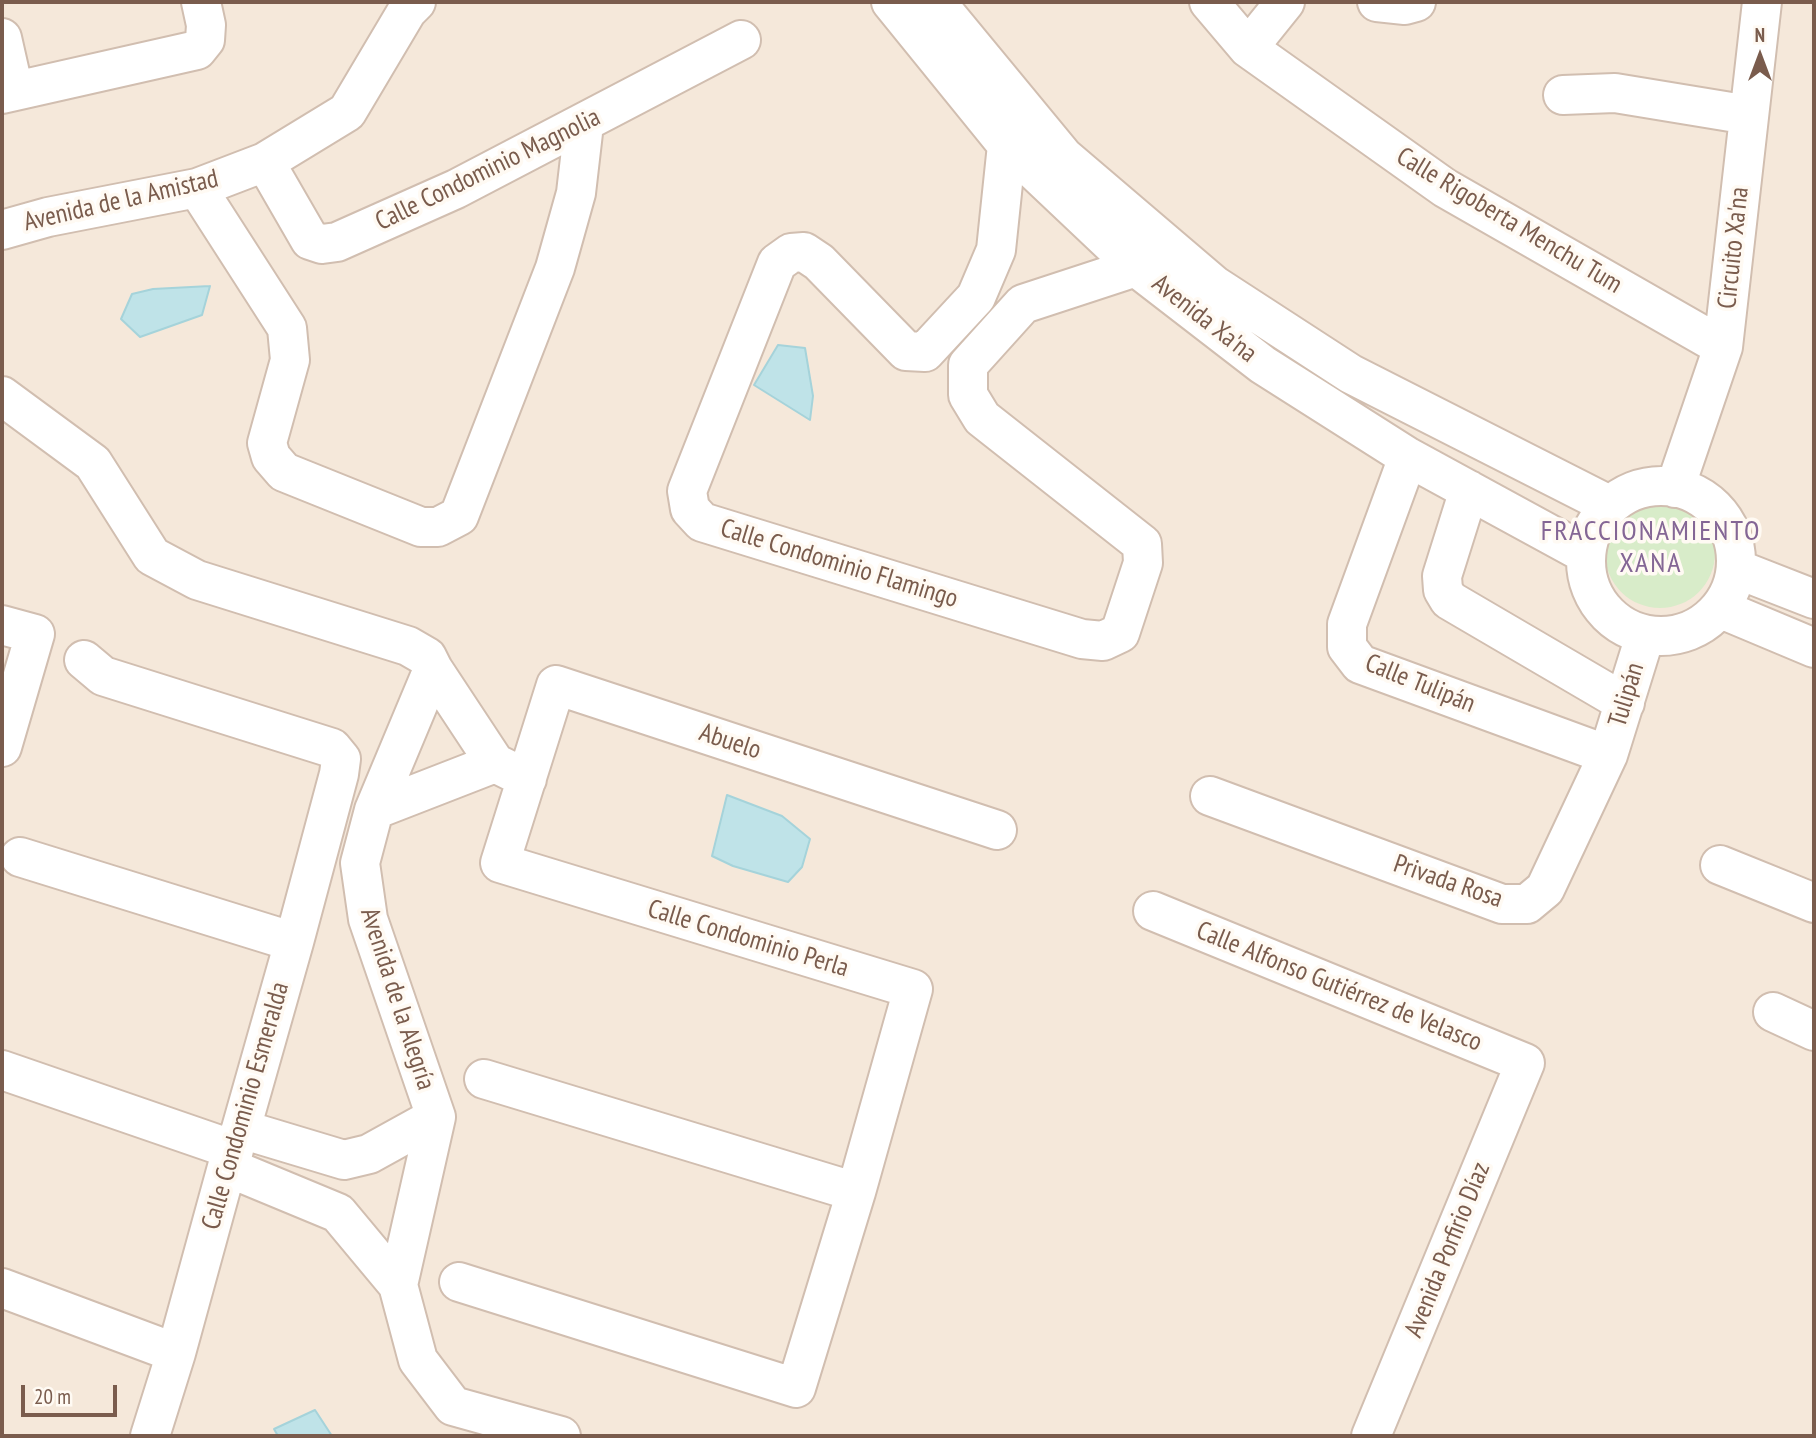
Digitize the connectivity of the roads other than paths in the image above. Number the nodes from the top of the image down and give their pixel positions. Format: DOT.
graph roads {
  1 [pos="201,2"];
  2 [pos="416,2"];
  3 [pos="891,2"];
  4 [pos="936,2"];
  5 [pos="1209,2"];
  6 [pos="1285,2"];
  7 [pos="1377,2"];
  8 [pos="1416,2"];
  9 [pos="1762,2"];
  10 [pos="2,38"];
  11 [pos="741,40"];
  12 [pos="1248,48"];
  13 [pos="8,92"];
  14 [pos="1563,95"];
  15 [pos="1749,115"];
  16 [pos="584,124"];
  17 [pos="1007,145"];
  18 [pos="265,162"];
  19 [pos="197,188"];
  20 [pos="2,201"];
  21 [pos="48,217"];
  22 [pos="2,230"];
  23 [pos="1136,267"];
  24 [pos="964,311"];
  25 [pos="992,339"];
  26 [pos="1723,347"];
  27 [pos="2,396"];
  28 [pos="1408,457"];
  29 [pos="1675,488"];
  30 [pos="1469,490"];
  31 [pos="1609,505"];
  32 [pos="1584,553"];
  33 [pos="1737,569"];
  34 [pos="1814,599"];
  35 [pos="1721,609"];
  36 [pos="18,630"];
  37 [pos="1645,636"];
  38 [pos="1814,648"];
  39 [pos="84,660"];
  40 [pos="433,669"];
  41 [pos="1625,703"];
  42 [pos="2,747"];
  43 [pos="1608,755"];
  44 [pos="511,771"];
  45 [pos="1209,796"];
  46 [pos="374,810"];
  47 [pos="997,830"];
  48 [pos="20,857"];
  49 [pos="1720,865"];
  50 [pos="1814,903"];
  51 [pos="1153,911"];
  52 [pos="294,942"];
  53 [pos="1773,1012"];
  54 [pos="1814,1031"];
  55 [pos="1525,1063"];
  56 [pos="2,1070"];
  57 [pos="484,1079"];
  58 [pos="436,1117"];
  59 [pos="234,1149"];
  60 [pos="856,1192"];
  61 [pos="458,1282"];
  62 [pos="398,1285"];
  63 [pos="2,1288"];
  64 [pos="176,1353"];
  65 [pos="150,1436"];
  66 [pos="562,1436"];
  67 [pos="1371,1436"];
  1 -- 13 [label="street"];
  2 -- 18 [label="street, Avenida de la Amistad"];
  3 -- 17 [label="street, Avenida Xa'na"];
  4 -- 31 [label="street, Avenida Xa'na"];
  5 -- 12 [label="street, Calle Rigoberta Menchu Tum"];
  6 -- 12 [label="street"];
  7 -- 8 [label="street"];
  9 -- 15 [label="street, Circuito Xa'na"];
  10 -- 13 [label="street"];
  11 -- 16 [label="street, Calle Condominio Magnolia"];
  12 -- 26 [label="street, Calle Rigoberta Menchu Tum"];
  14 -- 15 [label="street"];
  15 -- 26 [label="street, Circuito Xa'na"];
  16 -- 18 [label="street, Calle Condominio Magnolia"];
  16 -- 19 [label="street"];
  17 -- 23 [label="street, Avenida Xa'na"];
  17 -- 24 [label="street"];
  18 -- 19 [label="street, Avenida de la Amistad"];
  19 -- 21 [label="street, Avenida de la Amistad"];
  20 -- 21 [label="street"];
  21 -- 22 [label="street, Avenida de la Amistad"];
  23 -- 25 [label="street"];
  23 -- 28 [label="street, Avenida Xa'na"];
  24 -- 25 [label="street"];
  24 -- 25 [label="street, Calle Condominio Flamingo"];
  26 -- 29 [label="street, Circuito Xa'na"];
  27 -- 40 [label="street"];
  28 -- 30 [label="street, Avenida Xa'na"];
  28 -- 43 [label="street, Calle Tulipán"];
  29 -- 31 [label="street"];
  29 -- 33 [label="street"];
  30 -- 32 [label="street, Avenida Xa'na"];
  30 -- 41 [label="street"];
  31 -- 32 [label="street"];
  32 -- 37 [label="street"];
  33 -- 34 [label="street"];
  33 -- 35 [label="street"];
  35 -- 37 [label="street"];
  35 -- 38 [label="street"];
  36 -- 42 [label="street"];
  37 -- 41 [label="street, Tulipán"];
  39 -- 52 [label="street, Calle Condominio Esmeralda"];
  40 -- 44 [label="street"];
  40 -- 46 [label="street, Avenida de la Alegría"];
  41 -- 43 [label="street, Tulipán"];
  43 -- 45 [label="street, Privada Rosa"];
  44 -- 46 [label="street"];
  44 -- 47 [label="street, Abuelo"];
  44 -- 60 [label="street, Calle Condominio Perla"];
  46 -- 58 [label="street, Avenida de la Alegría"];
  48 -- 52 [label="street"];
  49 -- 50 [label="street"];
  51 -- 55 [label="street, Calle Alfonso Gutiérrez de Velasco"];
  52 -- 59 [label="street, Calle Condominio Esmeralda"];
  53 -- 54 [label="street"];
  55 -- 67 [label="street, Avenida Porfirio Díaz"];
  56 -- 59 [label="street"];
  57 -- 60 [label="street"];
  58 -- 59 [label="street"];
  58 -- 62 [label="street, Avenida de la Alegría"];
  59 -- 62 [label="street"];
  59 -- 64 [label="street, Calle Condominio Esmeralda"];
  60 -- 61 [label="street, Calle Condominio Perla"];
  62 -- 66 [label="street, Avenida de la Alegría"];
  63 -- 64 [label="street"];
  64 -- 65 [label="street, Calle Condominio Esmeralda"];
}
